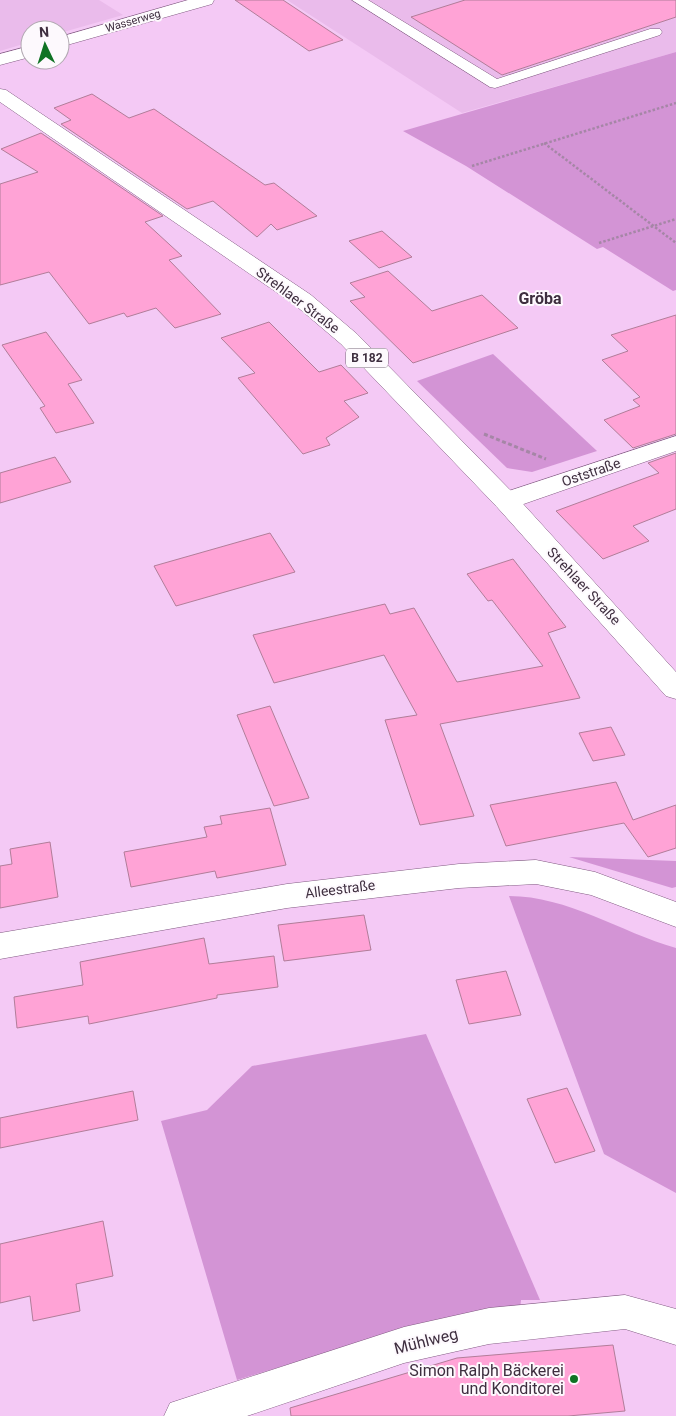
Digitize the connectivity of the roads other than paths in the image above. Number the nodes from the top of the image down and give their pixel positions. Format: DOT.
graph roads {
  1 [pos="206,0"];
  2 [pos="359,0"];
  3 [pos="655,32"];
  4 [pos="70,39"];
  5 [pos="20,54"];
  6 [pos="0,60"];
  7 [pos="0,94"];
  8 [pos="676,442"];
  9 [pos="506,502"];
  10 [pos="676,689"];
  11 [pos="676,915"];
  12 [pos="0,946"];
  13 [pos="676,1327"];
  14 [pos="182,1416"];
  1 -- 4 [label="street, Wasserweg"];
  2 -- 3 [label="lane"];
  5 -- 6 [label="street"];
  7 -- 9 [label="street, Strehlaer Straße / B 182"];
  8 -- 9 [label="street, Oststraße"];
  9 -- 10 [label="street, Strehlaer Straße / B 182"];
  11 -- 12 [label="street, Alleestraße"];
  13 -- 14 [label="street, Mühlweg"];
}
